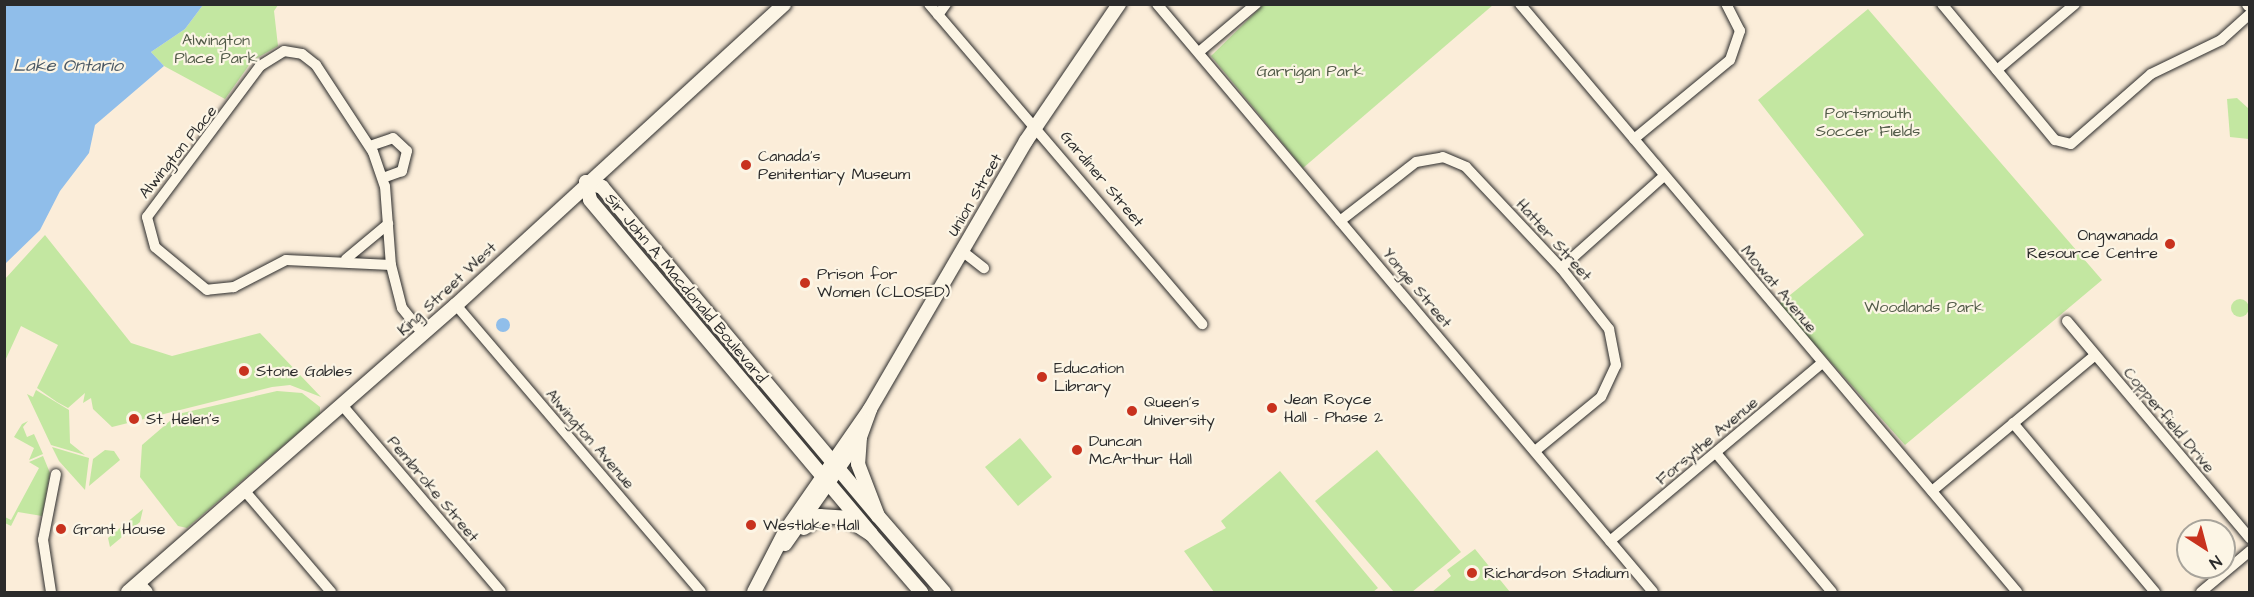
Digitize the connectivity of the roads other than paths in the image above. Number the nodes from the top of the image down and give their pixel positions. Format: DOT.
graph roads {
  1 [pos="784,4"];
  2 [pos="929,4"];
  3 [pos="946,4"];
  4 [pos="1119,4"];
  5 [pos="1157,4"];
  6 [pos="1256,4"];
  7 [pos="1520,4"];
  8 [pos="1726,4"];
  9 [pos="1942,4"];
  10 [pos="2075,4"];
  11 [pos="2250,14"];
  12 [pos="938,15"];
  13 [pos="1198,52"];
  14 [pos="1997,70"];
  15 [pos="1034,128"];
  16 [pos="1634,139"];
  17 [pos="370,146"];
  18 [pos="1664,176"];
  19 [pos="383,178"];
  20 [pos="586,182"];
  21 [pos="1340,221"];
  22 [pos="388,224"];
  23 [pos="962,251"];
  24 [pos="346,259"];
  25 [pos="392,265"];
  26 [pos="1561,267"];
  27 [pos="984,268"];
  28 [pos="456,305"];
  29 [pos="2067,321"];
  30 [pos="1202,324"];
  31 [pos="423,334"];
  32 [pos="2095,355"];
  33 [pos="1822,363"];
  34 [pos="342,405"];
  35 [pos="870,409"];
  36 [pos="2013,423"];
  37 [pos="860,436"];
  38 [pos="1535,451"];
  39 [pos="1716,453"];
  40 [pos="835,465"];
  41 [pos="56,474"];
  42 [pos="825,480"];
  43 [pos="244,490"];
  44 [pos="1932,491"];
  45 [pos="879,516"];
  46 [pos="794,534"];
  47 [pos="872,534"];
  48 [pos="2250,538"];
  49 [pos="1610,541"];
  50 [pos="2250,551"];
  51 [pos="778,552"];
  52 [pos="143,587"];
  53 [pos="51,592"];
  54 [pos="128,592"];
  55 [pos="331,592"];
  56 [pos="501,592"];
  57 [pos="701,592"];
  58 [pos="754,592"];
  59 [pos="921,592"];
  60 [pos="945,592"];
  61 [pos="1653,592"];
  62 [pos="1832,592"];
  63 [pos="2017,592"];
  64 [pos="2155,592"];
  65 [pos="2201,592"];
  1 -- 20 [label="main road, King Street West"];
  2 -- 12 [label="street, Gardiner Street"];
  3 -- 12 [label="street"];
  4 -- 15 [label="main road, Union Street"];
  5 -- 13 [label="street, Yonge Street"];
  6 -- 13 [label="street"];
  7 -- 16 [label="street, Mowat Avenue"];
  8 -- 16 [label="street"];
  9 -- 14 [label="street"];
  10 -- 14 [label="street"];
  11 -- 14 [label="street"];
  12 -- 15 [label="street, Gardiner Street"];
  13 -- 21 [label="street, Yonge Street"];
  15 -- 23 [label="main road, Union Street"];
  15 -- 30 [label="street, Gardiner Street"];
  16 -- 18 [label="street, Mowat Avenue"];
  17 -- 19 [label="street, Alwington Place"];
  17 -- 19 [label="street"];
  17 -- 24 [label="street, Alwington Place"];
  18 -- 26 [label="street"];
  18 -- 33 [label="street, Mowat Avenue"];
  19 -- 22 [label="street, Alwington Place"];
  20 -- 28 [label="main road, King Street West"];
  20 -- 40 [label="main road, Sir John A. Macdonald Boulevard"];
  20 -- 42 [label="main road, Sir John A. Macdonald Boulevard"];
  21 -- 26 [label="street, Hatter Street"];
  21 -- 38 [label="street, Yonge Street"];
  22 -- 24 [label="street"];
  22 -- 25 [label="street, Alwington Place"];
  23 -- 27 [label="street"];
  23 -- 35 [label="main road, Union Street"];
  24 -- 25 [label="street, Alwington Place"];
  25 -- 31 [label="street, Alwington Place"];
  26 -- 38 [label="street, Hatter Street"];
  28 -- 31 [label="main road, King Street West"];
  28 -- 57 [label="street, Alwington Avenue"];
  29 -- 32 [label="street, Copperfield Drive"];
  31 -- 34 [label="main road, King Street West"];
  32 -- 36 [label="street"];
  32 -- 48 [label="street, Copperfield Drive"];
  33 -- 39 [label="street, Forsythe Avenue"];
  33 -- 44 [label="street, Mowat Avenue"];
  34 -- 43 [label="main road, King Street West"];
  34 -- 56 [label="street, Pembroke Street"];
  35 -- 37 [label="main road, Union Street"];
  35 -- 40 [label="main road, Union Street"];
  36 -- 44 [label="street"];
  36 -- 64 [label="street"];
  37 -- 40 [label="main road, Union Street"];
  37 -- 45 [label="main road"];
  38 -- 49 [label="street, Yonge Street"];
  39 -- 49 [label="street, Forsythe Avenue"];
  39 -- 62 [label="street"];
  40 -- 42 [label="main road, Union Street"];
  40 -- 45 [label="main road, Sir John A. Macdonald Boulevard"];
  41 -- 53 [label="street"];
  42 -- 46 [label="main road, Union Street"];
  42 -- 47 [label="main road, Sir John A. Macdonald Boulevard"];
  42 -- 51 [label="main road, Union Street"];
  43 -- 52 [label="main road, King Street West"];
  43 -- 55 [label="street"];
  44 -- 63 [label="street, Mowat Avenue"];
  45 -- 60 [label="main road, Sir John A. Macdonald Boulevard"];
  46 -- 47 [label="main road"];
  46 -- 51 [label="main road, Union Street"];
  47 -- 59 [label="main road, Sir John A. Macdonald Boulevard"];
  49 -- 61 [label="street, Yonge Street"];
  50 -- 65 [label="street"];
  51 -- 58 [label="main road, Union Street"];
  52 -- 54 [label="main road, King Street West"];
}
